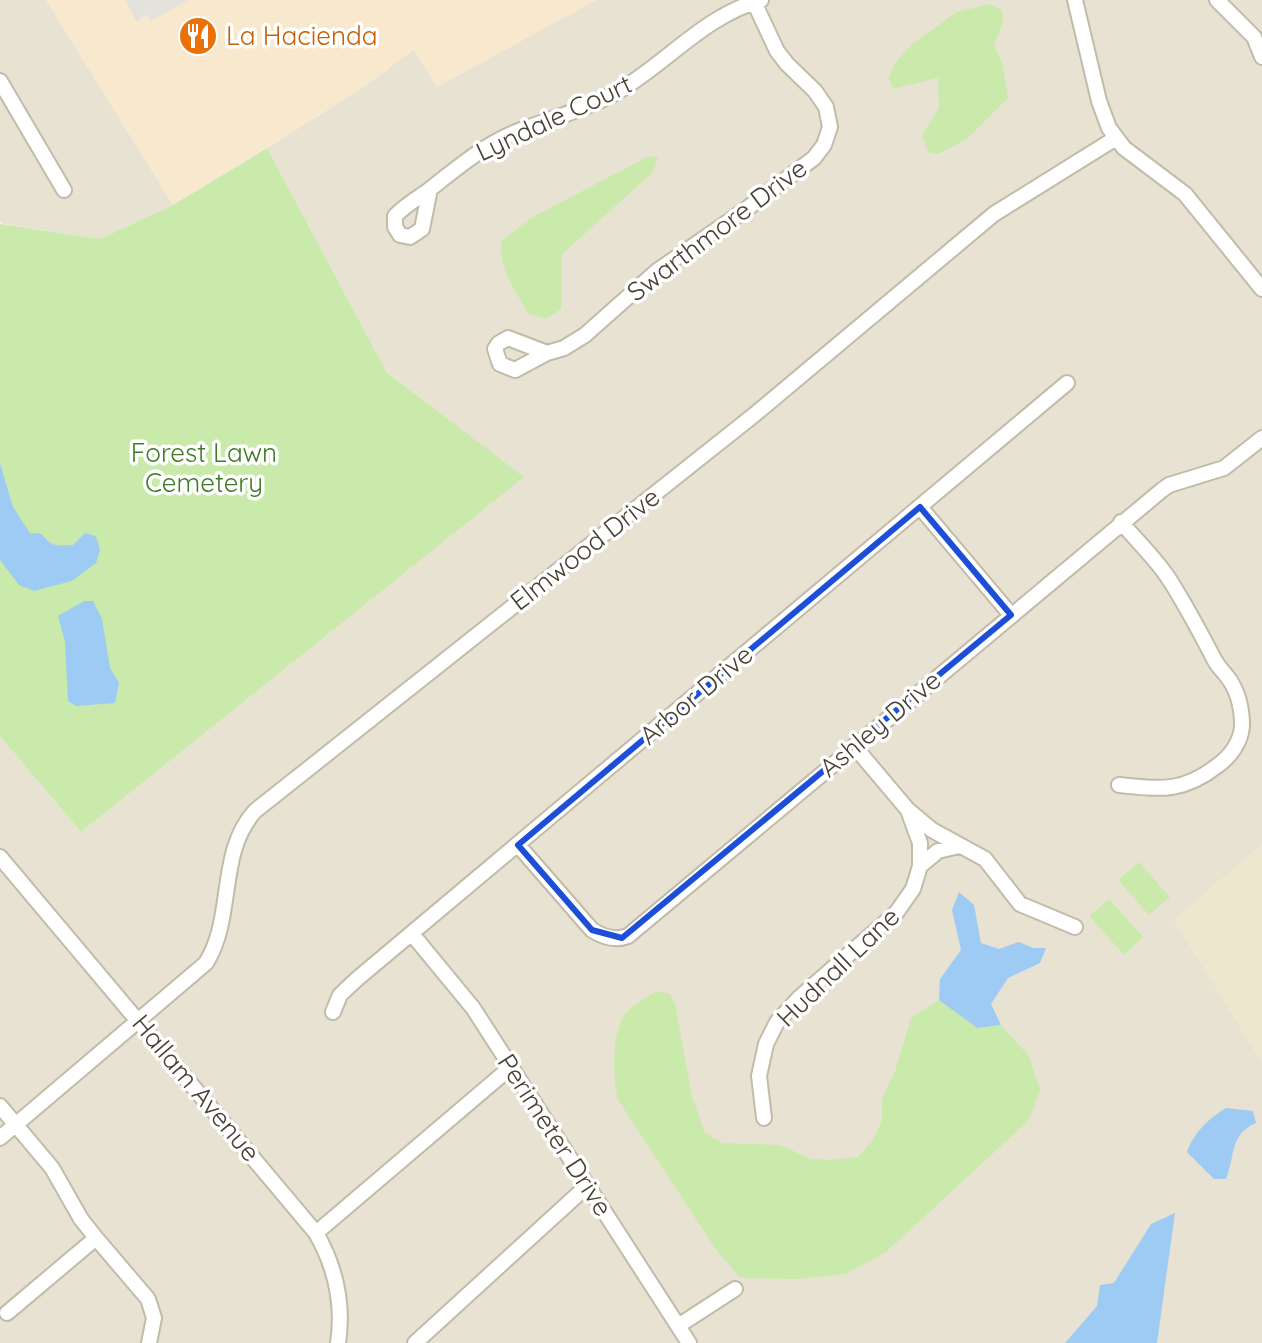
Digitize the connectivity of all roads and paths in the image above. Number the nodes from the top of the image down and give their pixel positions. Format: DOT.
graph roads {
  1 [pos="1075,0"];
  2 [pos="1217,0"];
  3 [pos="758,1"];
  4 [pos="1262,57"];
  5 [pos="0,81"];
  6 [pos="1116,138"];
  7 [pos="430,189"];
  8 [pos="64,190"];
  9 [pos="1262,289"];
  10 [pos="547,353"];
  11 [pos="1067,383"];
  12 [pos="1262,438"];
  13 [pos="920,507"];
  14 [pos="1121,522"];
  15 [pos="1011,615"];
  16 [pos="854,746"];
  17 [pos="1119,785"];
  18 [pos="908,810"];
  19 [pos="518,845"];
  20 [pos="960,846"];
  21 [pos="0,857"];
  22 [pos="920,866"];
  23 [pos="1075,927"];
  24 [pos="412,934"];
  25 [pos="333,1012"];
  26 [pos="139,1021"];
  27 [pos="511,1067"];
  28 [pos="0,1106"];
  29 [pos="764,1118"];
  30 [pos="16,1125"];
  31 [pos="0,1138"];
  32 [pos="587,1186"];
  33 [pos="316,1233"];
  34 [pos="96,1238"];
  35 [pos="735,1289"];
  36 [pos="7,1313"];
  37 [pos="678,1326"];
  38 [pos="149,1343"];
  39 [pos="338,1343"];
  40 [pos="415,1343"];
  41 [pos="689,1343"];
  1 -- 6 [label="street"];
  2 -- 4 [label="street"];
  3 -- 7 [label="street, Lyndale Court"];
  3 -- 10 [label="street, Swarthmore Drive"];
  5 -- 8 [label="street"];
  6 -- 9 [label="street"];
  6 -- 26 [label="street, Elmwood Drive"];
  11 -- 13 [label="street, Arbor Drive"];
  12 -- 14 [label="street, Ashley Drive"];
  13 -- 15 [label="street"];
  13 -- 19 [label="street, Arbor Drive"];
  14 -- 15 [label="street, Ashley Drive"];
  14 -- 17 [label="street"];
  15 -- 16 [label="street, Ashley Drive"];
  16 -- 18 [label="street"];
  16 -- 19 [label="street, Ashley Drive"];
  18 -- 20 [label="street"];
  18 -- 22 [label="street"];
  19 -- 24 [label="street, Arbor Drive"];
  20 -- 22 [label="street"];
  20 -- 23 [label="street"];
  21 -- 26 [label="street, Hallam Avenue"];
  22 -- 29 [label="street, Hudnall Lane"];
  24 -- 25 [label="street, Arbor Drive"];
  24 -- 27 [label="street, Perimeter Drive"];
  26 -- 30 [label="street, Elmwood Drive"];
  26 -- 33 [label="street, Hallam Avenue"];
  27 -- 32 [label="street, Perimeter Drive"];
  27 -- 33 [label="street"];
  28 -- 30 [label="street"];
  30 -- 31 [label="street, Elmwood Drive"];
  30 -- 34 [label="street"];
  32 -- 37 [label="street, Perimeter Drive"];
  32 -- 40 [label="street"];
  33 -- 39 [label="street, Hallam Avenue"];
  34 -- 36 [label="street"];
  34 -- 38 [label="street"];
  35 -- 37 [label="street"];
  37 -- 41 [label="street, Perimeter Drive"];
}
